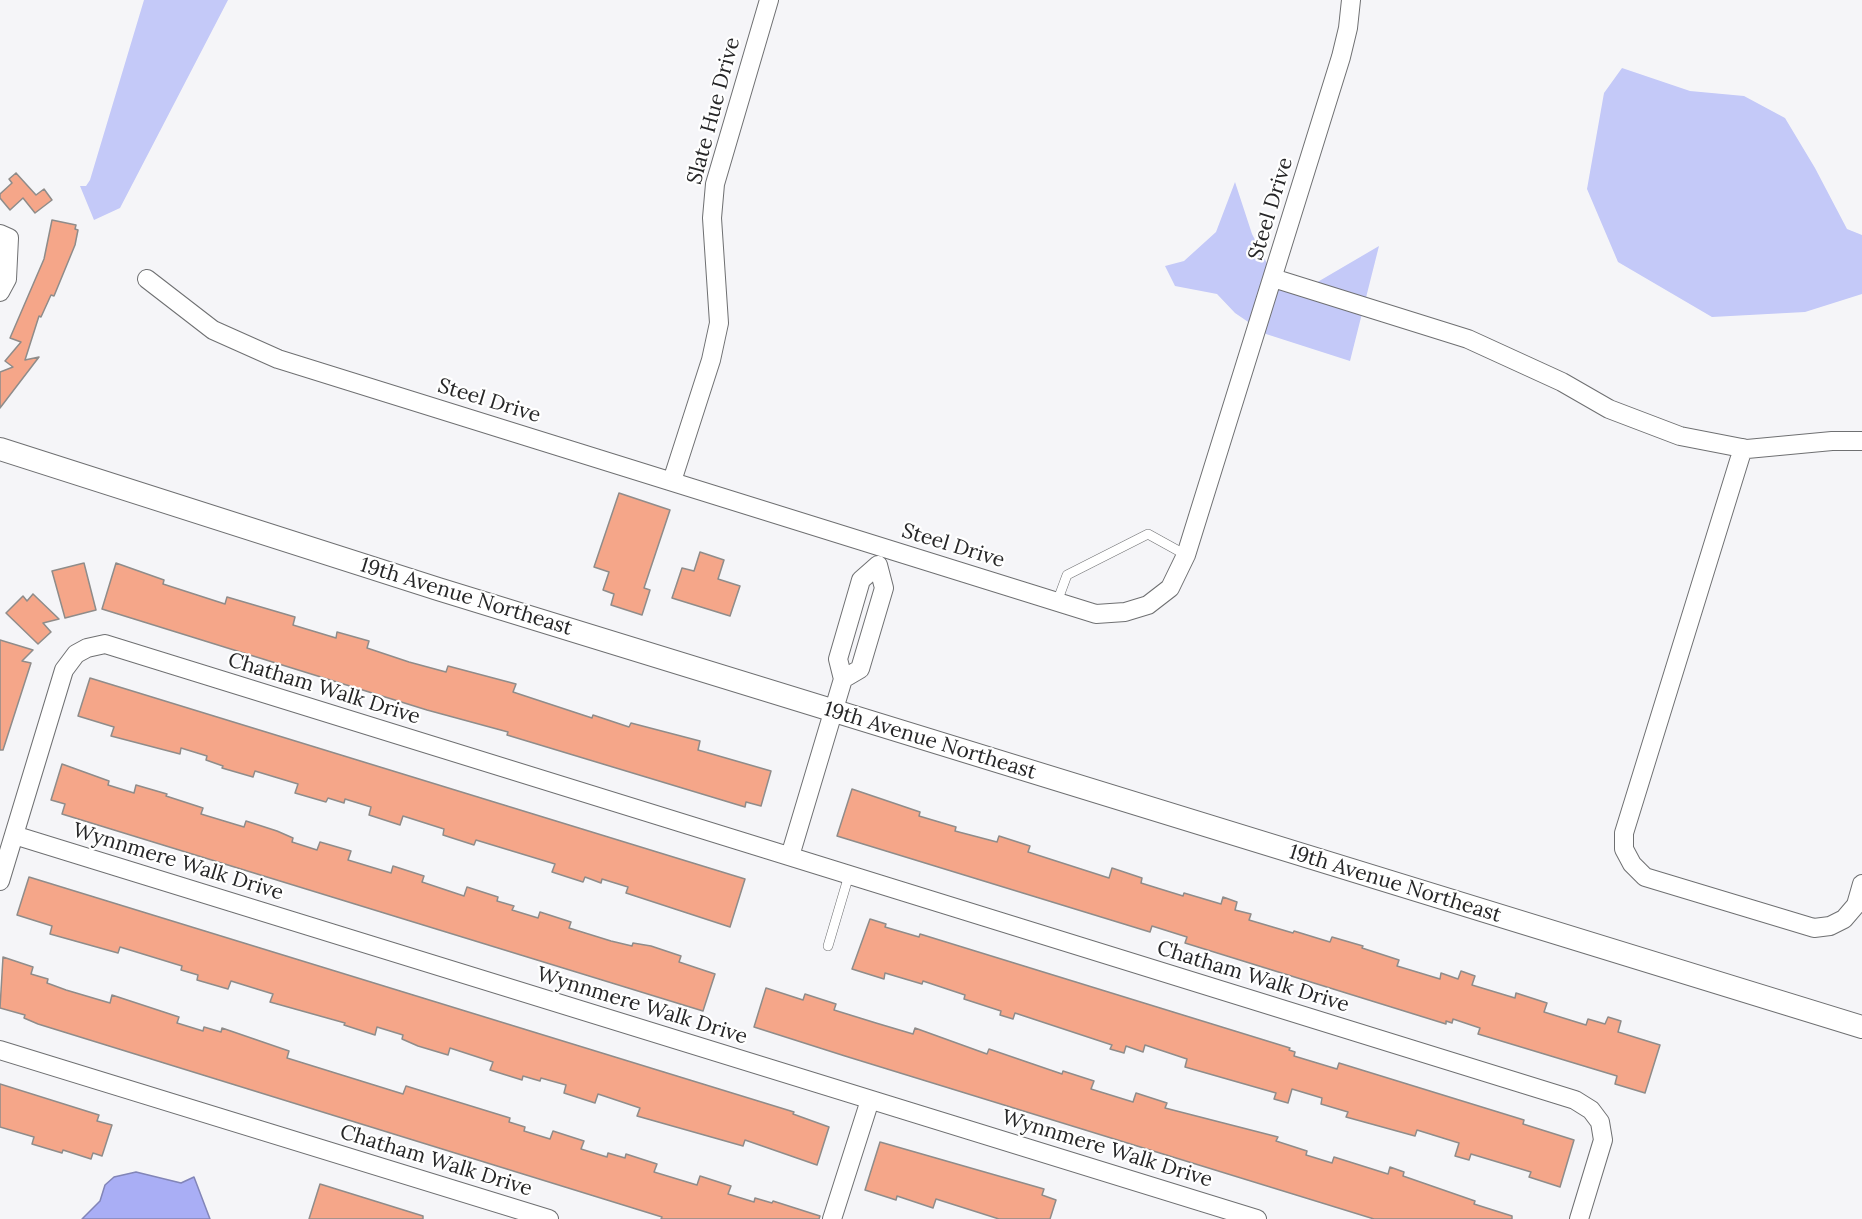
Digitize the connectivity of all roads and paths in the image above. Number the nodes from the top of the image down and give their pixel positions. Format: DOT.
graph roads {
  1 [pos="769,0"];
  2 [pos="1351,0"];
  3 [pos="0,234"];
  4 [pos="1273,278"];
  5 [pos="147,279"];
  6 [pos="0,292"];
  7 [pos="1862,441"];
  8 [pos="1743,448"];
  9 [pos="0,449"];
  10 [pos="672,481"];
  11 [pos="884,548"];
  12 [pos="1186,555"];
  13 [pos="1057,602"];
  14 [pos="834,711"];
  15 [pos="14,835"];
  16 [pos="790,856"];
  17 [pos="849,875"];
  18 [pos="0,881"];
  19 [pos="1862,884"];
  20 [pos="828,946"];
  21 [pos="1862,1027"];
  22 [pos="0,1050"];
  23 [pos="870,1100"];
  24 [pos="549,1219"];
  25 [pos="832,1219"];
  26 [pos="1257,1219"];
  27 [pos="1579,1219"];
  1 -- 10 [label="street, Slate Hue Drive"];
  2 -- 4 [label="street, Steel Drive"];
  3 -- 6 [label="street"];
  4 -- 8 [label="street"];
  4 -- 12 [label="street, Steel Drive"];
  5 -- 10 [label="street, Steel Drive"];
  7 -- 8 [label="street"];
  8 -- 19 [label="street"];
  9 -- 14 [label="street, 19th Avenue Northeast"];
  10 -- 11 [label="street, Steel Drive"];
  11 -- 13 [label="street, Steel Drive"];
  11 -- 14 [label="street"];
  12 -- 13 [label="street, Steel Drive"];
  12 -- 13 [label="lane"];
  14 -- 16 [label="street"];
  14 -- 21 [label="street, 19th Avenue Northeast"];
  15 -- 16 [label="street, Chatham Walk Drive"];
  15 -- 18 [label="street, Chatham Walk Drive"];
  15 -- 23 [label="street, Wynnmere Walk Drive"];
  16 -- 17 [label="street, Chatham Walk Drive"];
  17 -- 20 [label="lane"];
  17 -- 27 [label="street, Chatham Walk Drive"];
  22 -- 24 [label="street, Chatham Walk Drive"];
  23 -- 25 [label="street"];
  23 -- 26 [label="street, Wynnmere Walk Drive"];
}
